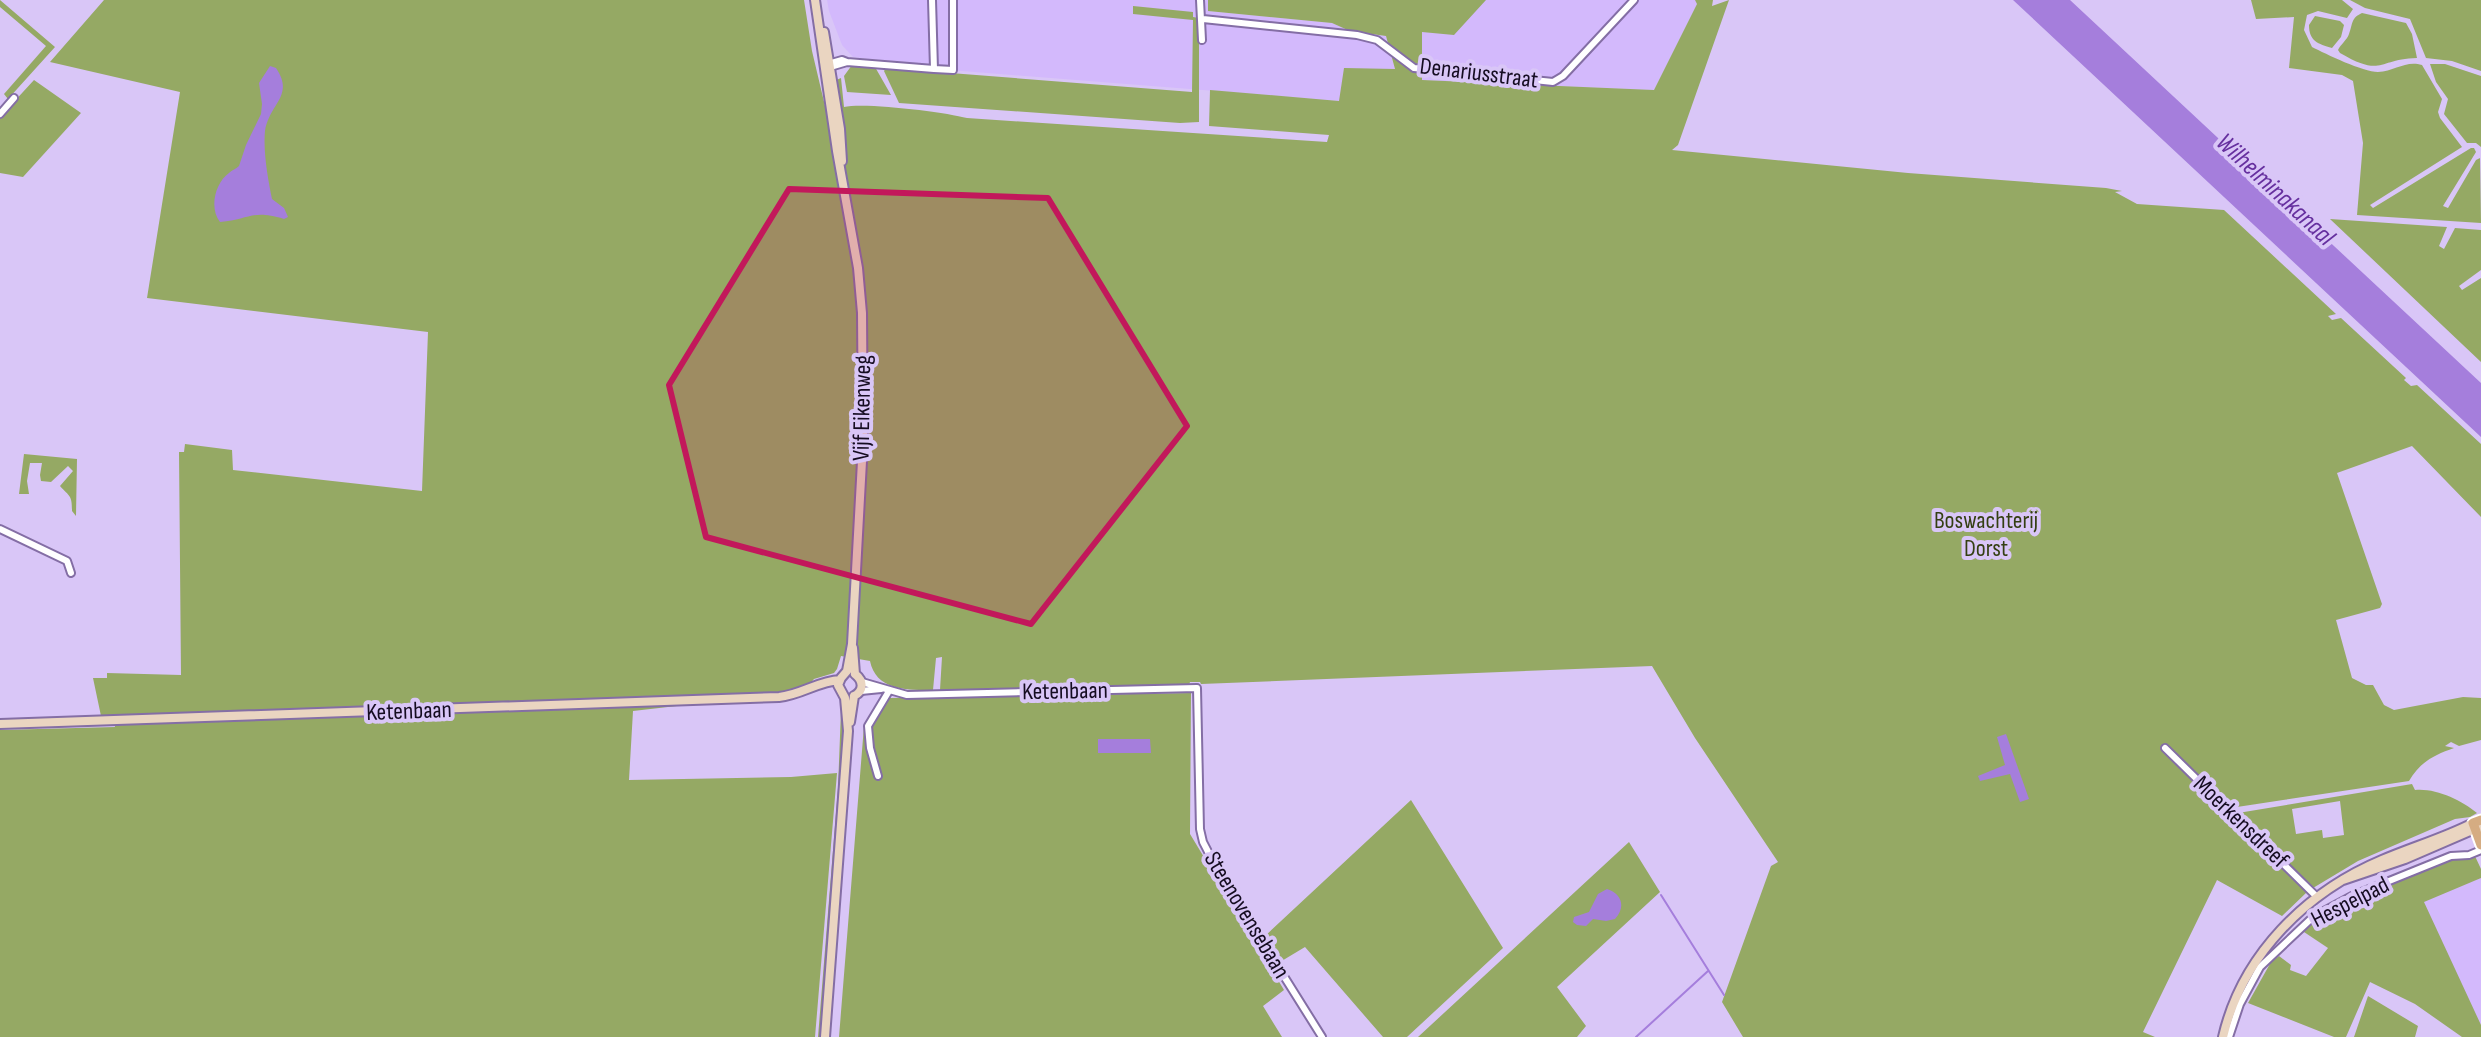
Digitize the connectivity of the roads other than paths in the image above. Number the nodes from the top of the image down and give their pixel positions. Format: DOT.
graph roads {
  1 [pos="932,0"];
  2 [pos="953,0"];
  3 [pos="1200,0"];
  4 [pos="1634,0"];
  5 [pos="815,5"];
  6 [pos="1203,19"];
  7 [pos="1202,40"];
  8 [pos="828,65"];
  9 [pos="934,69"];
  10 [pos="14,98"];
  11 [pos="0,114"];
  12 [pos="0,529"];
  13 [pos="71,573"];
  14 [pos="850,685"];
  15 [pos="1197,688"];
  16 [pos="887,690"];
  17 [pos="0,724"];
  18 [pos="2165,748"];
  19 [pos="878,776"];
  20 [pos="2478,826"];
  21 [pos="2481,848"];
  22 [pos="2317,897"];
  23 [pos="825,1037"];
  24 [pos="1322,1037"];
  25 [pos="2223,1037"];
  26 [pos="2229,1037"];
  1 -- 9 [label="street"];
  2 -- 9 [label="street"];
  3 -- 6 [label="street"];
  4 -- 6 [label="street, Denariusstraat"];
  5 -- 8 [label="main road, Vijf Eikenweg"];
  6 -- 7 [label="street"];
  8 -- 9 [label="street"];
  8 -- 14 [label="main road, Vijf Eikenweg"];
  10 -- 11 [label="street"];
  12 -- 13 [label="street"];
  14 -- 16 [label="street, Ketenbaan"];
  14 -- 17 [label="main road, Ketenbaan"];
  14 -- 23 [label="main road, Vijf Eikenweg"];
  15 -- 16 [label="street, Ketenbaan"];
  15 -- 24 [label="street, Steenovensebaan"];
  16 -- 19 [label="street"];
  18 -- 22 [label="street, Moerkensdreef"];
  20 -- 21 [label="main road"];
  20 -- 22 [label="main road"];
  21 -- 26 [label="street, Hespelpad"];
  22 -- 25 [label="main road"];
}
